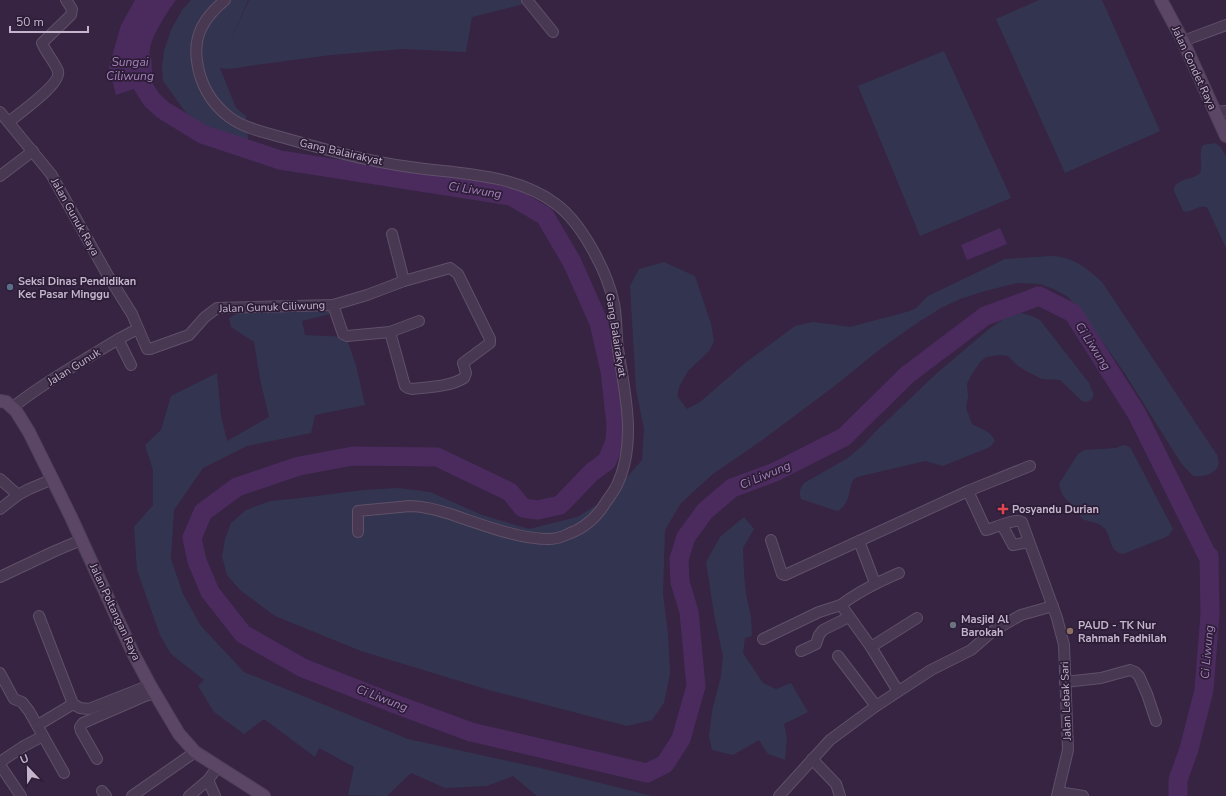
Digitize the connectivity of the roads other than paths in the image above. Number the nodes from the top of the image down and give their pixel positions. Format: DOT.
graph roads {
  1 [pos="66,0"];
  2 [pos="225,0"];
  3 [pos="526,0"];
  4 [pos="1161,0"];
  5 [pos="1226,25"];
  6 [pos="553,32"];
  7 [pos="1182,41"];
  8 [pos="1220,111"];
  9 [pos="0,112"];
  10 [pos="9,122"];
  11 [pos="1226,136"];
  12 [pos="33,151"];
  13 [pos="0,176"];
  14 [pos="392,234"];
  15 [pos="404,281"];
  16 [pos="332,305"];
  17 [pos="419,321"];
  18 [pos="138,329"];
  19 [pos="390,332"];
  20 [pos="118,339"];
  21 [pos="131,365"];
  22 [pos="0,401"];
  23 [pos="12,408"];
  24 [pos="1030,466"];
  25 [pos="0,479"];
  26 [pos="53,479"];
  27 [pos="968,491"];
  28 [pos="18,495"];
  29 [pos="0,509"];
  30 [pos="1002,525"];
  31 [pos="358,532"];
  32 [pos="81,540"];
  33 [pos="771,540"];
  34 [pos="859,541"];
  35 [pos="1029,542"];
  36 [pos="899,573"];
  37 [pos="0,577"];
  38 [pos="875,583"];
  39 [pos="841,605"];
  40 [pos="1053,606"];
  41 [pos="39,616"];
  42 [pos="850,617"];
  43 [pos="917,618"];
  44 [pos="764,639"];
  45 [pos="871,647"];
  46 [pos="801,651"];
  47 [pos="838,656"];
  48 [pos="0,673"];
  49 [pos="1065,682"];
  50 [pos="152,689"];
  51 [pos="898,691"];
  52 [pos="73,704"];
  53 [pos="876,706"];
  54 [pos="1156,721"];
  55 [pos="38,725"];
  56 [pos="43,736"];
  57 [pos="195,752"];
  58 [pos="97,759"];
  59 [pos="812,759"];
  60 [pos="0,762"];
  61 [pos="0,765"];
  62 [pos="217,768"];
  63 [pos="64,773"];
  64 [pos="208,780"];
  65 [pos="1058,794"];
  66 [pos="21,796"];
  67 [pos="132,796"];
  68 [pos="189,796"];
  69 [pos="215,796"];
  70 [pos="264,796"];
  71 [pos="779,796"];
  72 [pos="840,796"];
  73 [pos="1083,796"];
  1 -- 10 [label="street"];
  2 -- 31 [label="street, Gang Balairakyat"];
  3 -- 6 [label="street"];
  4 -- 7 [label="street, Jalan Condet Raya"];
  5 -- 7 [label="street"];
  7 -- 8 [label="street, Jalan Condet Raya"];
  8 -- 11 [label="street, Jalan Condet Raya"];
  9 -- 10 [label="street, Jalan Gunuk Raya"];
  10 -- 12 [label="street, Jalan Gunuk Raya"];
  12 -- 13 [label="street"];
  12 -- 18 [label="street, Jalan Gunuk Raya"];
  14 -- 15 [label="street"];
  15 -- 16 [label="street, Jalan Gunuk Ciliwung"];
  15 -- 19 [label="street, Jalan Gunuk Ciliwung"];
  16 -- 18 [label="street, Jalan Gunuk Ciliwung"];
  16 -- 19 [label="street"];
  17 -- 19 [label="street"];
  18 -- 20 [label="street, Jalan Gunuk"];
  20 -- 21 [label="street"];
  20 -- 23 [label="street, Jalan Gunuk"];
  22 -- 23 [label="street, Jalan Poltangan Raya"];
  23 -- 26 [label="street, Jalan Poltangan Raya"];
  24 -- 27 [label="street"];
  25 -- 28 [label="street"];
  26 -- 28 [label="street"];
  26 -- 32 [label="street, Jalan Poltangan Raya"];
  27 -- 30 [label="street"];
  27 -- 34 [label="street"];
  28 -- 29 [label="street"];
  30 -- 35 [label="street"];
  30 -- 35 [label="street, Jalan Lebak Sari"];
  32 -- 37 [label="street"];
  32 -- 50 [label="street, Jalan Poltangan Raya"];
  33 -- 34 [label="street"];
  34 -- 38 [label="street"];
  35 -- 40 [label="street, Jalan Lebak Sari"];
  36 -- 38 [label="street"];
  38 -- 39 [label="street"];
  39 -- 42 [label="street"];
  39 -- 44 [label="street"];
  40 -- 49 [label="street, Jalan Lebak Sari"];
  40 -- 51 [label="street"];
  41 -- 52 [label="street"];
  42 -- 45 [label="street"];
  42 -- 46 [label="street"];
  43 -- 45 [label="street"];
  45 -- 51 [label="street"];
  47 -- 53 [label="street"];
  48 -- 55 [label="street"];
  49 -- 54 [label="street"];
  49 -- 65 [label="street, Jalan Lebak Sari"];
  50 -- 52 [label="street"];
  50 -- 57 [label="street, Jalan Poltangan Raya"];
  50 -- 58 [label="street"];
  51 -- 53 [label="street"];
  52 -- 55 [label="street"];
  53 -- 59 [label="street"];
  55 -- 56 [label="street"];
  56 -- 60 [label="street"];
  56 -- 63 [label="street"];
  57 -- 62 [label="street, Jalan Poltangan Raya"];
  57 -- 67 [label="street"];
  59 -- 71 [label="street"];
  59 -- 72 [label="street"];
  61 -- 66 [label="street"];
  62 -- 64 [label="street"];
  62 -- 70 [label="street, Jalan Poltangan Raya"];
  64 -- 68 [label="street"];
  64 -- 69 [label="street"];
  65 -- 73 [label="street"];
}
